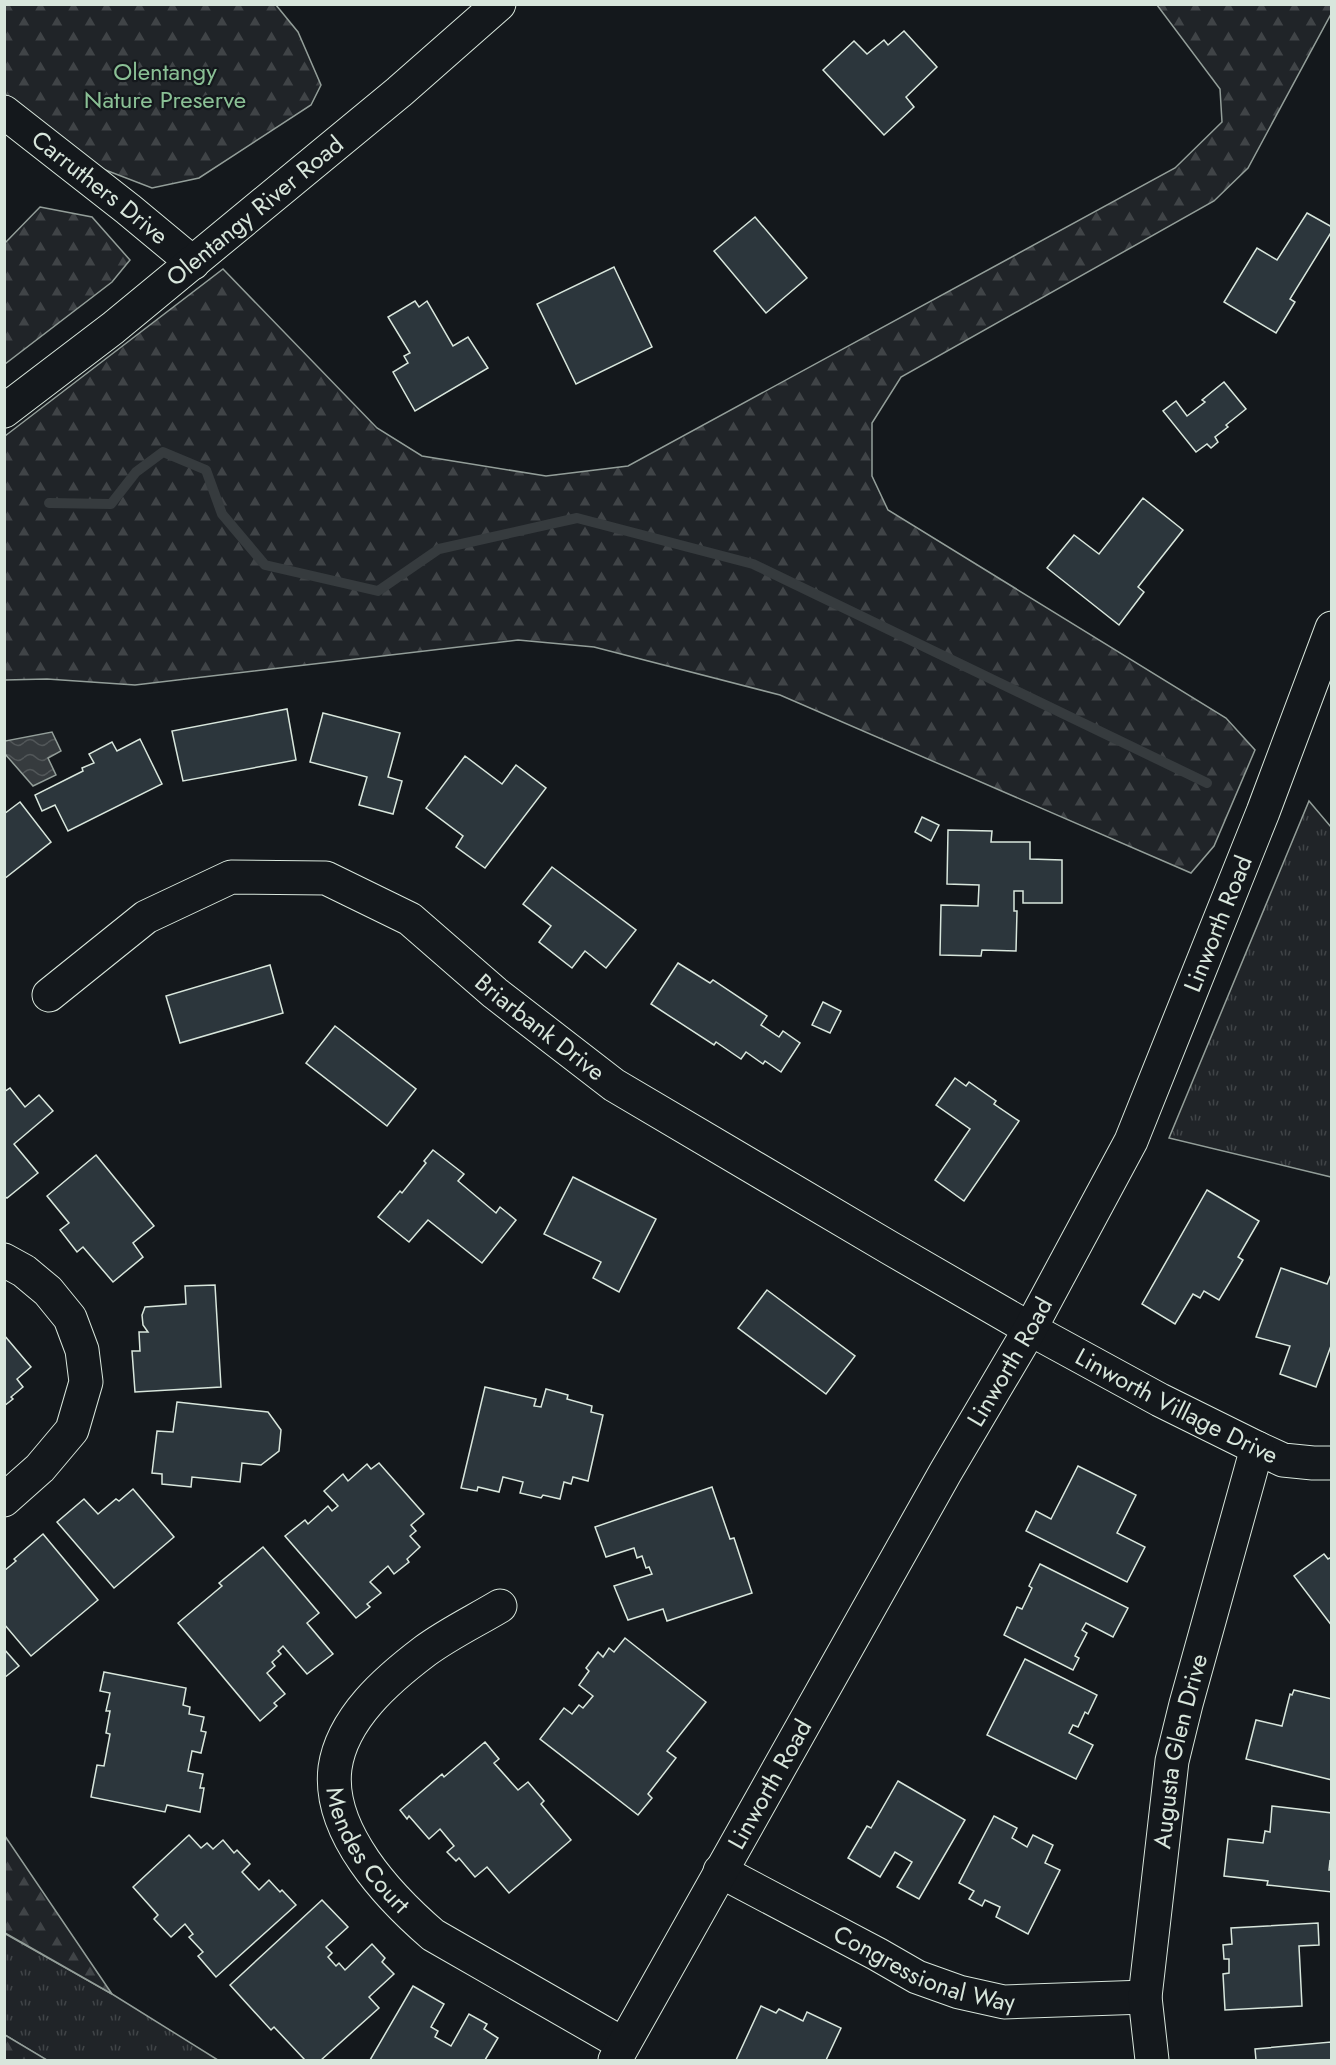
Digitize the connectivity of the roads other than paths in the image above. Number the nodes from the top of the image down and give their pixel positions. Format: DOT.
graph roads {
  1 [pos="499,4"];
  2 [pos="4,112"];
  3 [pos="193,263"];
  4 [pos="4,411"];
  5 [pos="1332,628"];
  6 [pos="49,995"];
  7 [pos="4,1260"];
  8 [pos="1030,1329"];
  9 [pos="1257,1448"];
  10 [pos="1332,1462"];
  11 [pos="4,1500"];
  12 [pos="500,1606"];
  13 [pos="720,1871"];
  14 [pos="1145,1997"];
  15 [pos="619,2052"];
  16 [pos="1152,2061"];
  1 -- 3 [label="street, Olentangy River Road"];
  2 -- 3 [label="street, Carruthers Drive"];
  3 -- 4 [label="street, Olentangy River Road"];
  5 -- 8 [label="street, Linworth Road"];
  6 -- 8 [label="street, Briarbank Drive"];
  7 -- 11 [label="street"];
  8 -- 9 [label="street, Linworth Village Drive"];
  8 -- 13 [label="street, Linworth Road"];
  9 -- 10 [label="street, Linworth Village Drive"];
  9 -- 14 [label="street, Augusta Glen Drive"];
  12 -- 15 [label="street, Mendes Court"];
  13 -- 14 [label="street, Congressional Way"];
  13 -- 15 [label="street, Linworth Road"];
  14 -- 16 [label="street, Augusta Glen Drive"];
}
